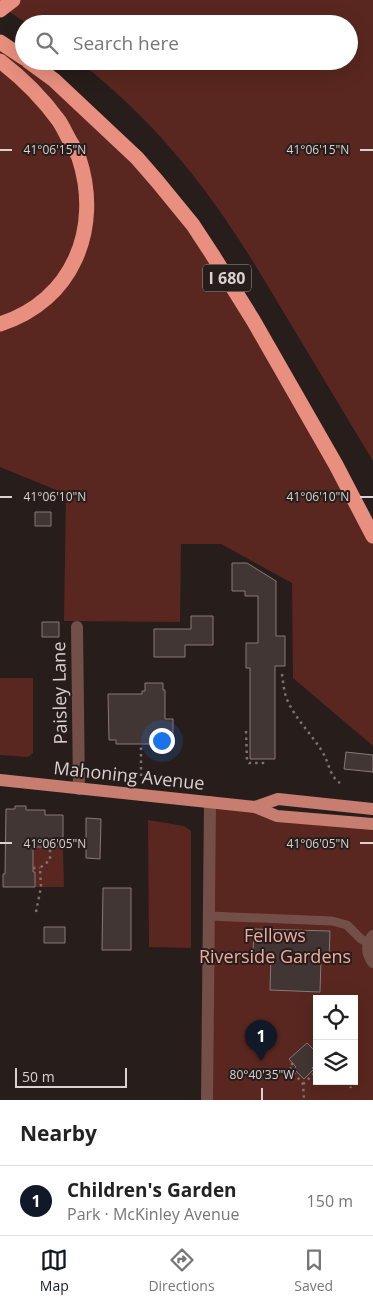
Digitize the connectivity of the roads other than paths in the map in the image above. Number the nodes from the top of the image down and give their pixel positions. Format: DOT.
graph roads {
  1 [pos="13,0"];
  2 [pos="0,10"];
  3 [pos="0,42"];
  4 [pos="15,52"];
  5 [pos="0,61"];
  6 [pos="40,70"];
  7 [pos="0,324"];
  8 [pos="373,536"];
  9 [pos="77,627"];
  10 [pos="0,780"];
  11 [pos="79,789"];
  12 [pos="210,802"];
  13 [pos="255,807"];
  14 [pos="373,809"];
  15 [pos="373,824"];
  16 [pos="209,916"];
  17 [pos="371,940"];
  18 [pos="373,962"];
  19 [pos="207,1100"];
  1 -- 2 [label="highway"];
  3 -- 4 [label="highway"];
  5 -- 7 [label="highway"];
  6 -- 8 [label="highway, I 680"];
  9 -- 11 [label="street, Paisley Lane"];
  10 -- 11 [label="main road, Mahoning Avenue"];
  11 -- 12 [label="main road, Mahoning Avenue"];
  12 -- 13 [label="main road, Mahoning Avenue"];
  12 -- 16 [label="street"];
  13 -- 14 [label="main road, Mahoning Avenue"];
  13 -- 15 [label="main road, Mahoning Avenue"];
  16 -- 17 [label="lane"];
  16 -- 19 [label="street"];
  17 -- 18 [label="street"];
}
